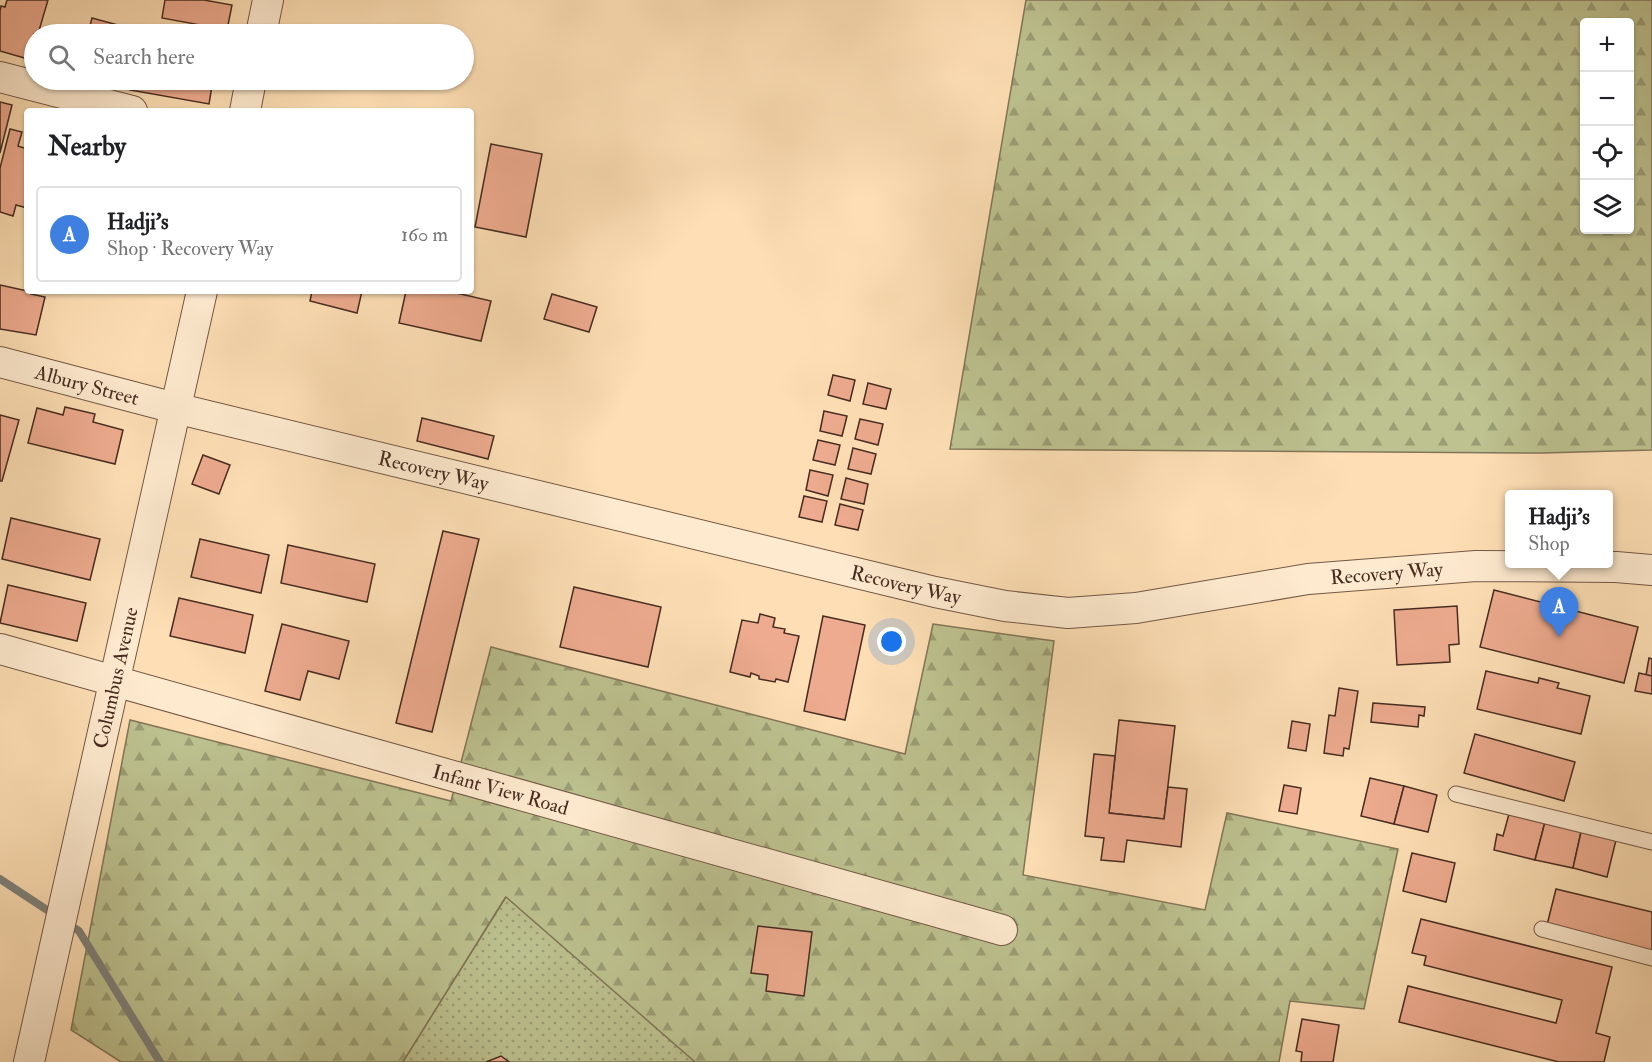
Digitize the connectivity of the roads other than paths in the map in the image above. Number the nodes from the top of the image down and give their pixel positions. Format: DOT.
graph roads {
  1 [pos="268,0"];
  2 [pos="263,24"];
  3 [pos="0,76"];
  4 [pos="24,82"];
  5 [pos="53,90"];
  6 [pos="249,90"];
  7 [pos="121,108"];
  8 [pos="245,108"];
  9 [pos="201,294"];
  10 [pos="0,362"];
  11 [pos="175,408"];
  12 [pos="1505,566"];
  13 [pos="1613,567"];
  14 [pos="1652,570"];
  15 [pos="0,649"];
  16 [pos="115,680"];
  17 [pos="1456,794"];
  18 [pos="1652,842"];
  19 [pos="1542,929"];
  20 [pos="1002,930"];
  21 [pos="1652,958"];
  22 [pos="29,1062"];
  1 -- 2 [label="street"];
  3 -- 4 [label="street"];
  5 -- 7 [label="street"];
  6 -- 8 [label="street"];
  9 -- 11 [label="street, Columbus Avenue"];
  10 -- 11 [label="street, Albury Street"];
  11 -- 12 [label="street, Recovery Way"];
  11 -- 16 [label="street, Columbus Avenue"];
  13 -- 14 [label="street, Recovery Way"];
  15 -- 16 [label="street, Infant View Road"];
  16 -- 20 [label="street, Infant View Road"];
  16 -- 22 [label="street, Columbus Avenue"];
  17 -- 18 [label="lane"];
  19 -- 21 [label="lane"];
}
